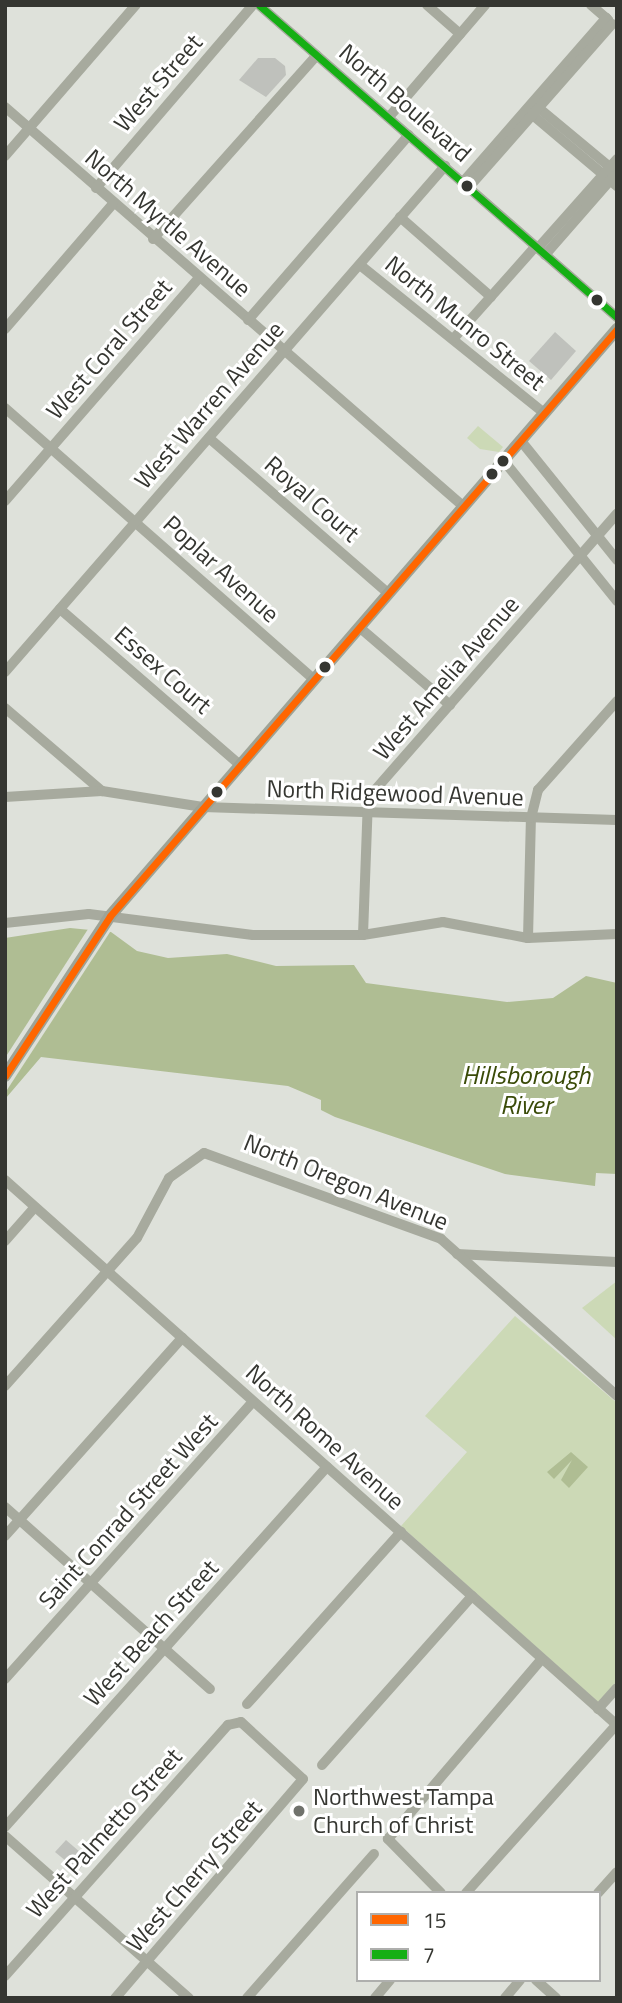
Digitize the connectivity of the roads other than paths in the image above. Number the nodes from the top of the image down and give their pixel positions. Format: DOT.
graph roads {
  1 [pos="136,5"];
  2 [pos="253,5"];
  3 [pos="259,5"];
  4 [pos="427,5"];
  5 [pos="485,5"];
  6 [pos="591,5"];
  7 [pos="612,23"];
  8 [pos="460,34"];
  9 [pos="317,55"];
  10 [pos="5,107"];
  11 [pos="532,108"];
  12 [pos="388,117"];
  13 [pos="30,128"];
  14 [pos="409,135"];
  15 [pos="5,156"];
  16 [pos="444,166"];
  17 [pos="613,173"];
  18 [pos="466,184"];
  19 [pos="96,188"];
  20 [pos="113,204"];
  21 [pos="400,217"];
  22 [pos="153,239"];
  23 [pos="540,250"];
  24 [pos="360,265"];
  25 [pos="199,278"];
  26 [pos="491,296"];
  27 [pos="617,317"];
  28 [pos="248,320"];
  29 [pos="5,329"];
  30 [pos="617,329"];
  31 [pos="454,338"];
  32 [pos="284,351"];
  33 [pos="5,408"];
  34 [pos="544,413"];
  35 [pos="209,438"];
  36 [pos="521,441"];
  37 [pos="51,448"];
  38 [pos="504,461"];
  39 [pos="5,501"];
  40 [pos="463,506"];
  41 [pos="617,514"];
  42 [pos="136,521"];
  43 [pos="598,536"];
  44 [pos="582,557"];
  45 [pos="617,561"];
  46 [pos="388,593"];
  47 [pos="617,601"];
  48 [pos="60,609"];
  49 [pos="359,626"];
  50 [pos="5,672"];
  51 [pos="314,679"];
  52 [pos="617,701"];
  53 [pos="450,705"];
  54 [pos="5,708"];
  55 [pos="239,764"];
  56 [pos="102,790"];
  57 [pos="5,797"];
  58 [pos="203,807"];
  59 [pos="364,813"];
  60 [pos="531,818"];
  61 [pos="617,820"];
  62 [pos="106,922"];
  63 [pos="5,923"];
  64 [pos="617,934"];
  65 [pos="363,935"];
  66 [pos="528,938"];
  67 [pos="5,1076"];
  68 [pos="5,1180"];
  69 [pos="35,1207"];
  70 [pos="5,1241"];
  71 [pos="457,1254"];
  72 [pos="617,1262"];
  73 [pos="107,1271"];
  74 [pos="181,1338"];
  75 [pos="5,1386"];
  76 [pos="617,1396"];
  77 [pos="253,1402"];
  78 [pos="327,1467"];
  79 [pos="5,1507"];
  80 [pos="19,1520"];
  81 [pos="401,1532"];
  82 [pos="5,1536"];
  83 [pos="91,1584"];
  84 [pos="472,1596"];
  85 [pos="165,1650"];
  86 [pos="542,1659"];
  87 [pos="5,1679"];
  88 [pos="210,1689"];
  89 [pos="614,1692"];
  90 [pos="247,1704"];
  91 [pos="598,1709"];
  92 [pos="236,1721"];
  93 [pos="616,1725"];
  94 [pos="322,1765"];
  95 [pos="5,1827"];
  96 [pos="5,1836"];
  97 [pos="374,1854"];
  98 [pos="617,1872"];
  99 [pos="439,1891"];
  100 [pos="468,1891"];
  101 [pos="600,1891"];
  102 [pos="75,1898"];
  103 [pos="147,1961"];
  104 [pos="5,1976"];
  105 [pos="388,1982"];
  106 [pos="518,1982"];
  107 [pos="538,1982"];
  108 [pos="115,1998"];
  109 [pos="189,1998"];
  110 [pos="247,1998"];
  111 [pos="374,1998"];
  112 [pos="505,1998"];
  113 [pos="556,1998"];
  1 -- 13 [label="street"];
  2 -- 19 [label="street, West Street"];
  3 -- 9 [label="street, North Boulevard"];
  4 -- 8 [label="street"];
  5 -- 8 [label="street"];
  6 -- 7 [label="street"];
  7 -- 11 [label="street"];
  8 -- 12 [label="street"];
  9 -- 12 [label="street, North Boulevard"];
  9 -- 22 [label="street"];
  10 -- 13 [label="street, North Myrtle Avenue"];
  11 -- 17 [label="street"];
  11 -- 18 [label="street"];
  12 -- 14 [label="street, North Boulevard"];
  13 -- 15 [label="street"];
  13 -- 19 [label="street, North Myrtle Avenue"];
  14 -- 16 [label="street, North Boulevard"];
  14 -- 28 [label="street"];
  16 -- 18 [label="street, North Boulevard"];
  16 -- 21 [label="street, West Warren Avenue"];
  17 -- 23 [label="street"];
  18 -- 23 [label="street, North Boulevard"];
  19 -- 20 [label="street, North Myrtle Avenue"];
  20 -- 22 [label="street, North Myrtle Avenue"];
  20 -- 29 [label="street"];
  21 -- 24 [label="street, West Warren Avenue"];
  21 -- 26 [label="street"];
  22 -- 25 [label="street, North Myrtle Avenue"];
  23 -- 26 [label="street"];
  23 -- 27 [label="street, North Boulevard"];
  24 -- 31 [label="street, North Munro Street"];
  24 -- 32 [label="street, West Warren Avenue"];
  25 -- 28 [label="street, North Myrtle Avenue"];
  25 -- 37 [label="street, West Coral Street"];
  26 -- 31 [label="street"];
  28 -- 32 [label="street, North Myrtle Avenue"];
  30 -- 34 [label="main road"];
  31 -- 34 [label="street, North Munro Street"];
  32 -- 35 [label="street, West Warren Avenue"];
  32 -- 40 [label="street, North Myrtle Avenue"];
  33 -- 37 [label="street, Poplar Avenue"];
  34 -- 36 [label="main road"];
  35 -- 42 [label="street, West Warren Avenue"];
  35 -- 46 [label="street, Royal Court"];
  36 -- 38 [label="main road"];
  36 -- 43 [label="street"];
  37 -- 39 [label="street, West Coral Street"];
  37 -- 42 [label="street, Poplar Avenue"];
  38 -- 40 [label="main road"];
  38 -- 44 [label="street"];
  40 -- 46 [label="main road"];
  41 -- 43 [label="street, West Amelia Avenue"];
  42 -- 48 [label="street, West Warren Avenue"];
  42 -- 51 [label="street, Poplar Avenue"];
  43 -- 44 [label="street, West Amelia Avenue"];
  43 -- 45 [label="street"];
  44 -- 47 [label="street"];
  44 -- 53 [label="street, West Amelia Avenue"];
  46 -- 49 [label="main road"];
  48 -- 50 [label="street, West Warren Avenue"];
  48 -- 55 [label="street, Essex Court"];
  49 -- 51 [label="main road"];
  49 -- 53 [label="street"];
  51 -- 55 [label="main road"];
  52 -- 60 [label="street"];
  53 -- 59 [label="street, West Amelia Avenue"];
  54 -- 56 [label="street"];
  55 -- 58 [label="main road"];
  56 -- 57 [label="street, North Ridgewood Avenue"];
  56 -- 58 [label="street, North Ridgewood Avenue"];
  58 -- 59 [label="street, North Ridgewood Avenue"];
  58 -- 62 [label="main road"];
  59 -- 60 [label="street, North Ridgewood Avenue"];
  59 -- 65 [label="street, West Amelia Avenue"];
  60 -- 61 [label="street, North Ridgewood Avenue"];
  60 -- 66 [label="street"];
  62 -- 63 [label="street"];
  62 -- 65 [label="street"];
  62 -- 67 [label="main road"];
  64 -- 66 [label="street"];
  65 -- 66 [label="street"];
  68 -- 69 [label="street, North Rome Avenue"];
  69 -- 70 [label="street"];
  69 -- 73 [label="street, North Rome Avenue"];
  71 -- 72 [label="street"];
  71 -- 73 [label="street, North Oregon Avenue"];
  71 -- 76 [label="street, North Oregon Avenue"];
  73 -- 74 [label="street, North Rome Avenue"];
  73 -- 75 [label="street, North Oregon Avenue"];
  74 -- 77 [label="street, North Rome Avenue"];
  74 -- 80 [label="street"];
  77 -- 78 [label="street, North Rome Avenue"];
  77 -- 83 [label="street, Saint Conrad Street West"];
  78 -- 81 [label="street, North Rome Avenue"];
  78 -- 85 [label="street, West Beach Street"];
  79 -- 80 [label="street"];
  80 -- 82 [label="street"];
  80 -- 83 [label="street"];
  81 -- 84 [label="street, North Rome Avenue"];
  81 -- 90 [label="street"];
  83 -- 85 [label="street"];
  83 -- 87 [label="street, Saint Conrad Street West"];
  84 -- 86 [label="street, North Rome Avenue"];
  84 -- 94 [label="street"];
  85 -- 88 [label="street"];
  85 -- 95 [label="street, West Beach Street"];
  86 -- 91 [label="street, North Rome Avenue"];
  86 -- 99 [label="street"];
  89 -- 91 [label="street"];
  91 -- 93 [label="street, North Rome Avenue"];
  92 -- 102 [label="street, West Palmetto Street"];
  92 -- 103 [label="street, West Cherry Street"];
  93 -- 100 [label="street"];
  96 -- 102 [label="street"];
  97 -- 110 [label="street"];
  98 -- 101 [label="street"];
  102 -- 103 [label="street"];
  102 -- 104 [label="street, West Palmetto Street"];
  103 -- 108 [label="street, West Cherry Street"];
  103 -- 109 [label="street"];
  105 -- 111 [label="street"];
  106 -- 112 [label="street"];
  107 -- 113 [label="street"];
}
